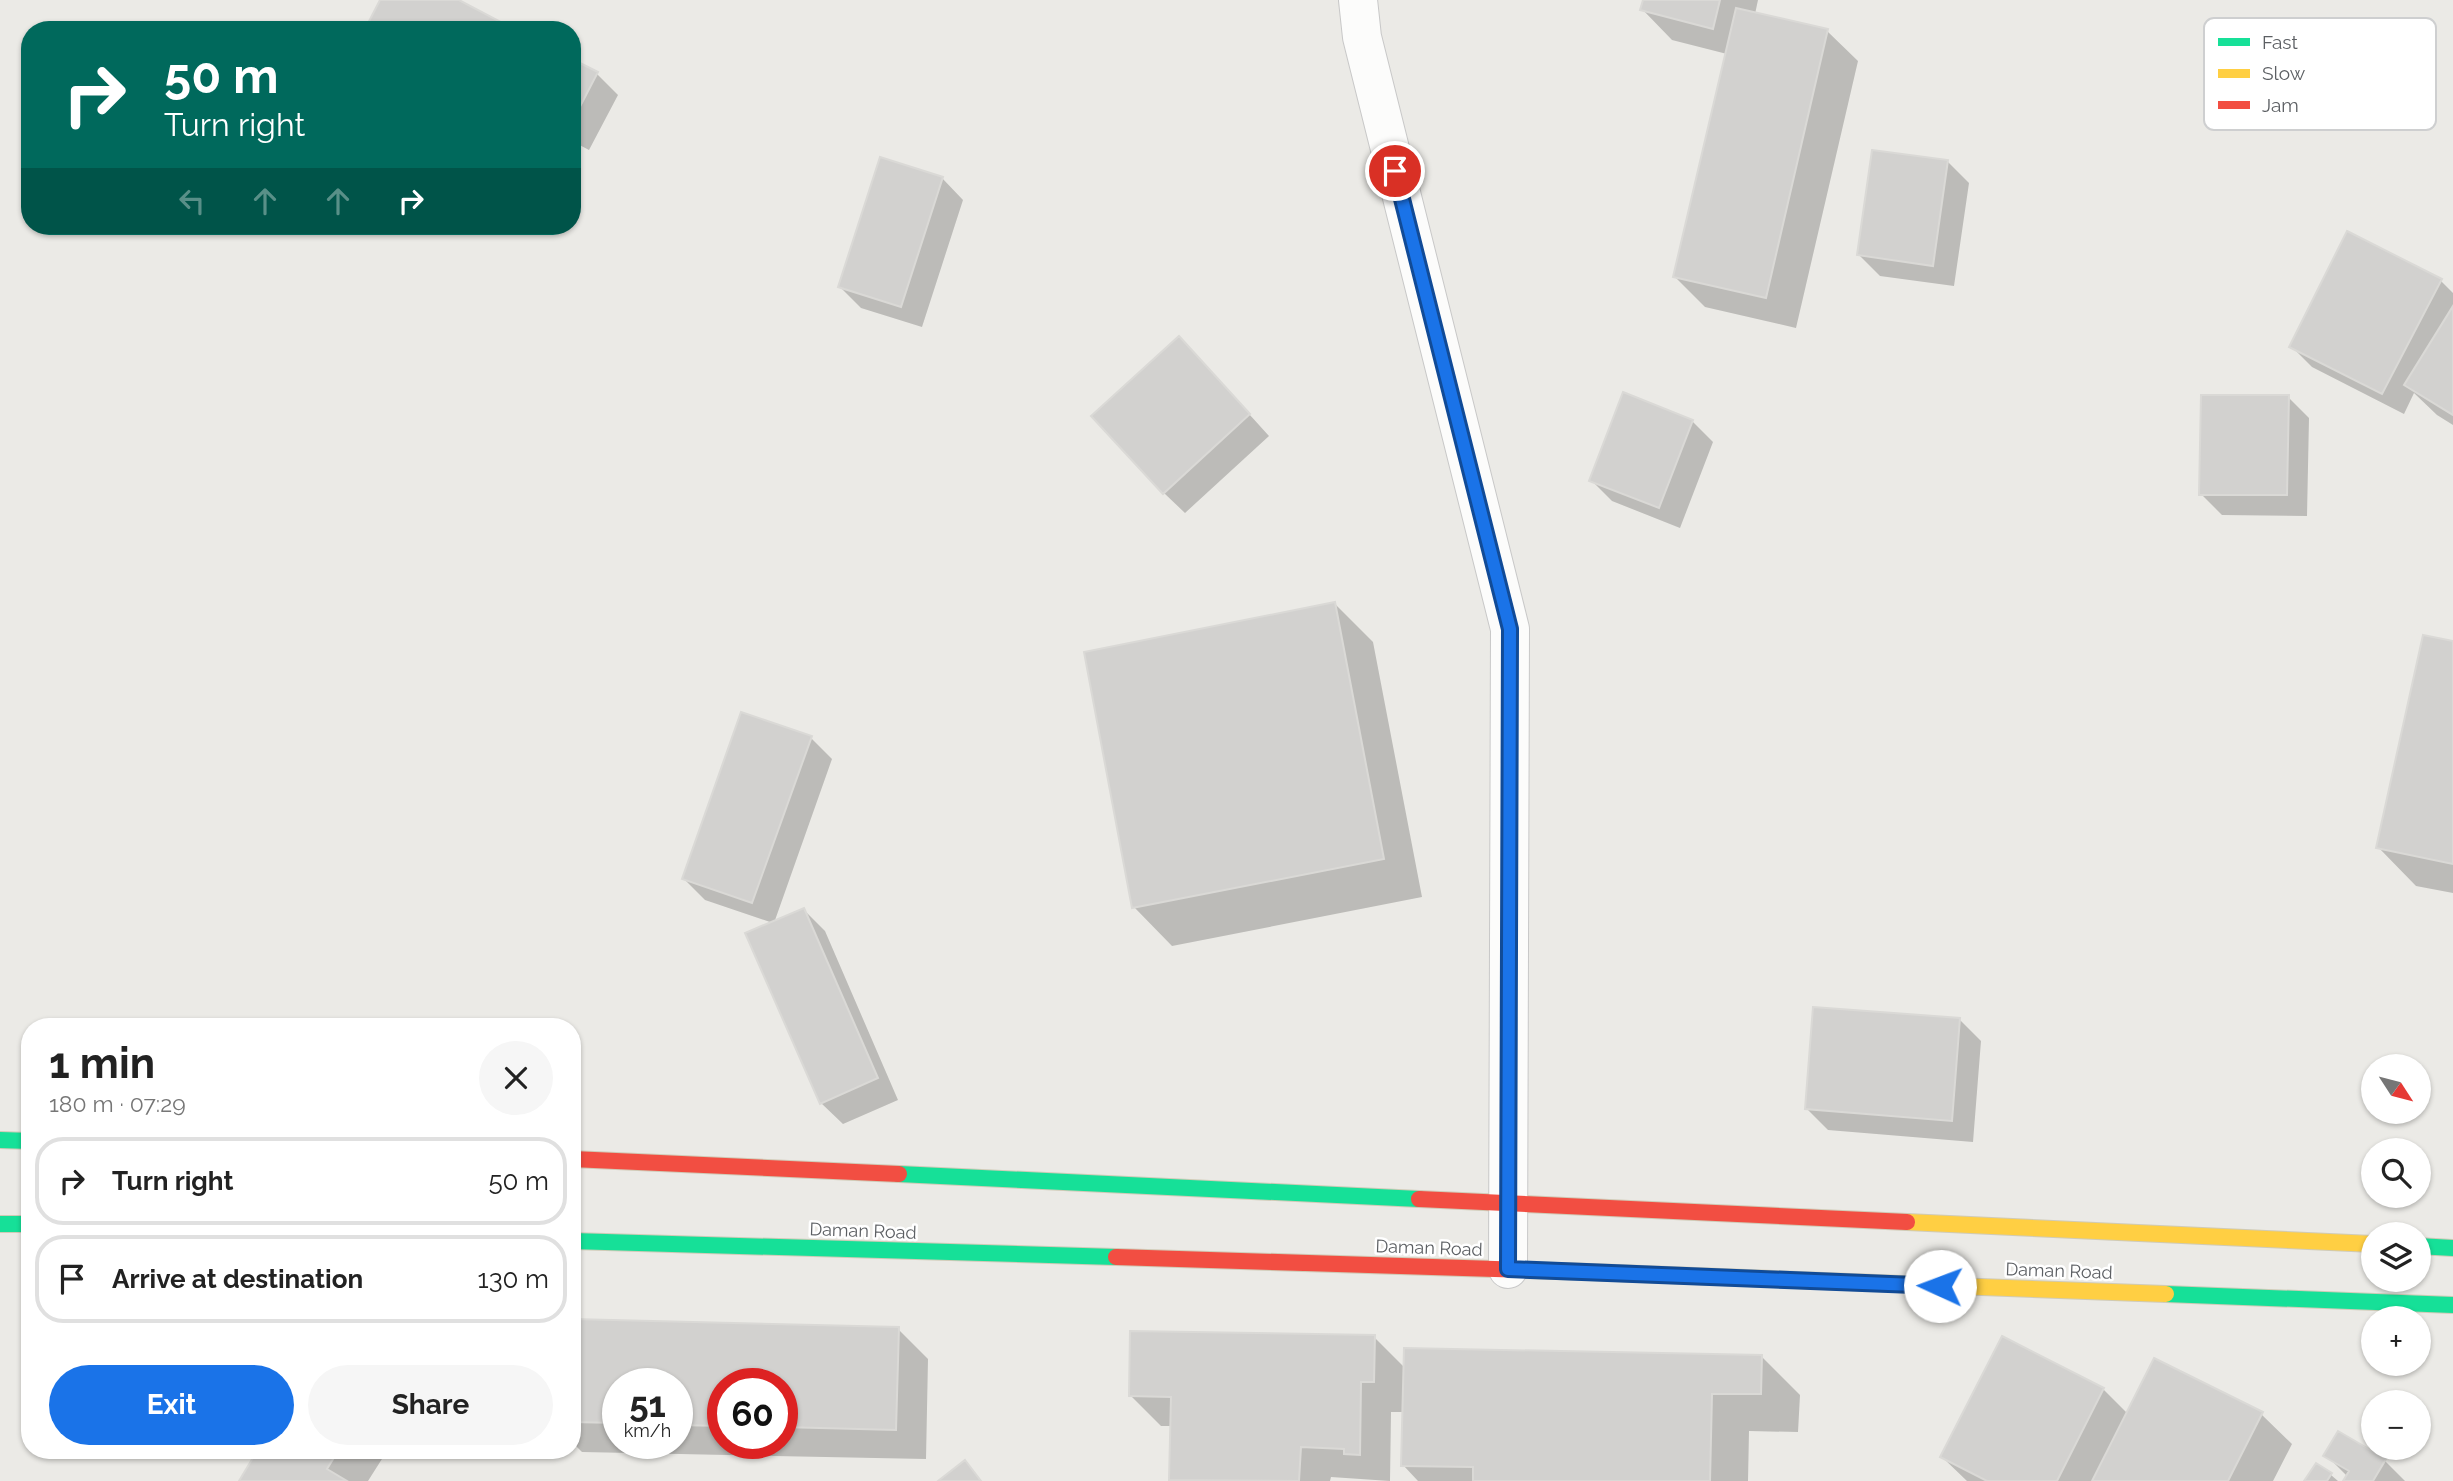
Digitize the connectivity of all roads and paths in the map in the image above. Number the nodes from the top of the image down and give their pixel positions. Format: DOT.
graph roads {
  1 [pos="1358,0"];
  2 [pos="0,1140"];
  3 [pos="21,1141"];
  4 [pos="581,1159"];
  5 [pos="1508,1202"];
  6 [pos="0,1224"];
  7 [pos="21,1224"];
  8 [pos="581,1241"];
  9 [pos="2361,1243"];
  10 [pos="2431,1247"];
  11 [pos="2453,1248"];
  12 [pos="1508,1269"];
  13 [pos="2453,1305"];
  1 -- 5 [label="street"];
  2 -- 3 [label="main road"];
  4 -- 5 [label="main road"];
  5 -- 9 [label="main road"];
  5 -- 12 [label="street"];
  6 -- 7 [label="main road"];
  8 -- 12 [label="main road, Daman Road"];
  10 -- 11 [label="main road"];
  12 -- 13 [label="main road, Daman Road"];
}
